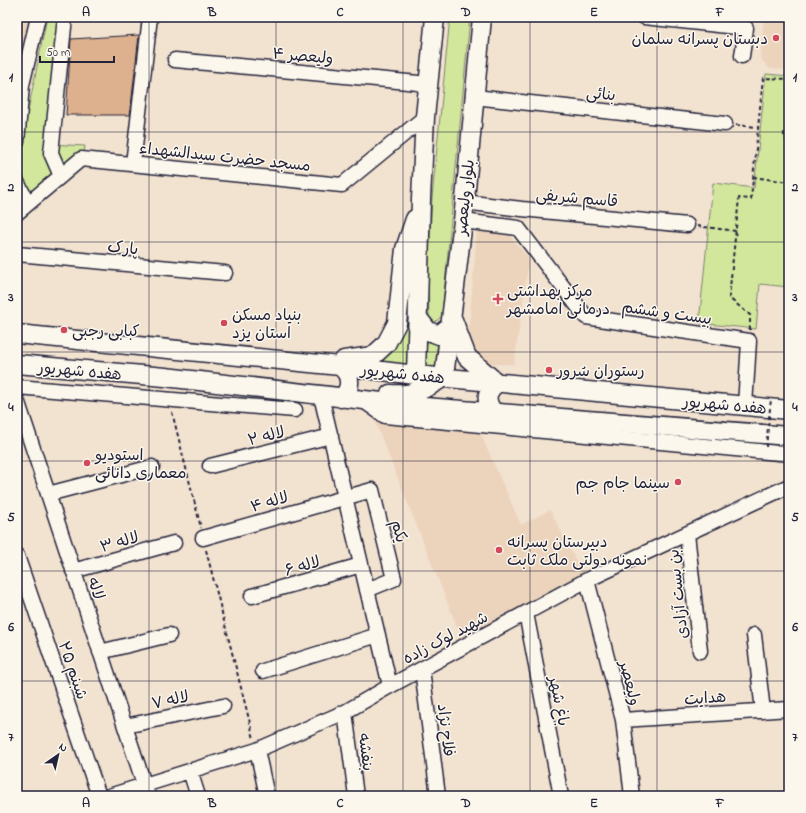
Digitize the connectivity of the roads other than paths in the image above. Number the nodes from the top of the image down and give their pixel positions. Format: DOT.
graph roads {
  1 [pos="38,17"];
  2 [pos="65,17"];
  3 [pos="150,17"];
  4 [pos="435,17"];
  5 [pos="482,17"];
  6 [pos="644,17"];
  7 [pos="715,21"];
  8 [pos="742,56"];
  9 [pos="175,60"];
  10 [pos="429,84"];
  11 [pos="474,97"];
  12 [pos="425,117"];
  13 [pos="725,124"];
  14 [pos="17,142"];
  15 [pos="133,164"];
  16 [pos="61,176"];
  17 [pos="17,182"];
  18 [pos="421,199"];
  19 [pos="464,202"];
  20 [pos="28,203"];
  21 [pos="522,209"];
  22 [pos="17,213"];
  23 [pos="463,221"];
  24 [pos="687,225"];
  25 [pos="518,228"];
  26 [pos="17,254"];
  27 [pos="225,273"];
  28 [pos="418,318"];
  29 [pos="450,320"];
  30 [pos="17,334"];
  31 [pos="17,364"];
  32 [pos="312,364"];
  33 [pos="340,366"];
  34 [pos="165,377"];
  35 [pos="444,377"];
  36 [pos="422,381"];
  37 [pos="497,383"];
  38 [pos="17,387"];
  39 [pos="321,396"];
  40 [pos="341,398"];
  41 [pos="17,400"];
  42 [pos="170,400"];
  43 [pos="364,401"];
  44 [pos="745,406"];
  45 [pos="294,410"];
  46 [pos="789,410"];
  47 [pos="494,413"];
  48 [pos="527,422"];
  49 [pos="331,436"];
  50 [pos="789,436"];
  51 [pos="789,454"];
  52 [pos="210,466"];
  53 [pos="152,467"];
  54 [pos="789,486"];
  55 [pos="48,494"];
  56 [pos="345,497"];
  57 [pos="687,534"];
  58 [pos="203,538"];
  59 [pos="174,543"];
  60 [pos="17,556"];
  61 [pos="361,565"];
  62 [pos="73,571"];
  63 [pos="587,580"];
  64 [pos="367,590"];
  65 [pos="252,596"];
  66 [pos="526,613"];
  67 [pos="754,634"];
  68 [pos="168,635"];
  69 [pos="378,635"];
  70 [pos="700,651"];
  71 [pos="100,652"];
  72 [pos="422,669"];
  73 [pos="263,671"];
  74 [pos="390,686"];
  75 [pos="223,706"];
  76 [pos="789,710"];
  77 [pos="763,711"];
  78 [pos="345,712"];
  79 [pos="623,720"];
  80 [pos="125,726"];
  81 [pos="257,750"];
  82 [pos="190,771"];
  83 [pos="146,791"];
  84 [pos="99,796"];
  85 [pos="109,796"];
  86 [pos="198,796"];
  87 [pos="267,796"];
  88 [pos="356,796"];
  89 [pos="438,796"];
  90 [pos="561,796"];
  91 [pos="632,796"];
  1 -- 14 [label="street"];
  2 -- 16 [label="street"];
  3 -- 15 [label="street"];
  4 -- 10 [label="main road"];
  5 -- 11 [label="main road, بلوار ولیعصر"];
  6 -- 7 [label="street"];
  7 -- 8 [label="street"];
  9 -- 10 [label="street, ولیعصر ۴"];
  10 -- 12 [label="main road"];
  11 -- 13 [label="street, بنائی"];
  11 -- 19 [label="main road, بلوار ولیعصر"];
  12 -- 15 [label="street, مسجد حضرت سیدالشهداء"];
  12 -- 18 [label="main road"];
  15 -- 16 [label="street, مسجد حضرت سیدالشهداء"];
  16 -- 20 [label="street, مسجد حضرت سیدالشهداء"];
  17 -- 20 [label="street"];
  18 -- 28 [label="main road"];
  18 -- 32 [label="main road"];
  19 -- 21 [label="street, قاسم شریفی"];
  19 -- 23 [label="main road, بلوار ولیعصر"];
  20 -- 22 [label="street, مسجد حضرت سیدالشهداء"];
  21 -- 24 [label="street, قاسم شریفی"];
  21 -- 25 [label="street"];
  23 -- 25 [label="street"];
  23 -- 29 [label="main road, بلوار ولیعصر"];
  25 -- 44 [label="street, بیست و ششم"];
  26 -- 27 [label="street, پارک"];
  28 -- 29 [label="main road"];
  28 -- 36 [label="main road"];
  29 -- 35 [label="main road, بلوار ولیعصر"];
  29 -- 37 [label="main road"];
  30 -- 32 [label="main road, هفده شهریور"];
  31 -- 34 [label="main road, هفده شهریور"];
  32 -- 33 [label="main road, هفده شهریور"];
  33 -- 36 [label="main road, هفده شهریور"];
  33 -- 40 [label="main road"];
  34 -- 39 [label="main road, هفده شهریور"];
  34 -- 42 [label="street"];
  35 -- 36 [label="main road, هفده شهریور"];
  35 -- 37 [label="main road, هفده شهریور"];
  36 -- 40 [label="main road"];
  36 -- 47 [label="main road"];
  37 -- 44 [label="main road, هفده شهریور"];
  37 -- 47 [label="main road"];
  38 -- 42 [label="street"];
  39 -- 40 [label="main road, هفده شهریور"];
  39 -- 49 [label="street"];
  40 -- 43 [label="main road, هفده شهریور"];
  41 -- 55 [label="street, لاله"];
  42 -- 45 [label="street"];
  43 -- 47 [label="main road, هفده شهریور"];
  43 -- 48 [label="street"];
  44 -- 46 [label="main road, هفده شهریور"];
  47 -- 48 [label="main road, هفده شهریور"];
  48 -- 50 [label="main road, هفده شهریور"];
  48 -- 51 [label="street"];
  49 -- 52 [label="street, لاله ۲"];
  49 -- 56 [label="street"];
  53 -- 55 [label="street"];
  54 -- 57 [label="street, شهید لوک زاده"];
  55 -- 62 [label="street, لاله"];
  56 -- 58 [label="street, لاله ۴"];
  56 -- 61 [label="street"];
  56 -- 64 [label="street, یکم"];
  57 -- 63 [label="street, شهید لوک زاده"];
  57 -- 70 [label="street, بن بست آزادی"];
  59 -- 62 [label="street, لاله ۳"];
  60 -- 84 [label="street, شبنم ۲۵"];
  61 -- 64 [label="street"];
  61 -- 65 [label="street, لاله ۶"];
  62 -- 71 [label="street, لاله"];
  63 -- 66 [label="street, شهید لوک زاده"];
  63 -- 79 [label="street, ولیعصر"];
  64 -- 69 [label="street"];
  66 -- 72 [label="street, شهید لوک زاده"];
  66 -- 90 [label="street, باغ شهر"];
  67 -- 77 [label="street"];
  68 -- 71 [label="street"];
  69 -- 73 [label="street"];
  69 -- 74 [label="street"];
  71 -- 80 [label="street, لاله"];
  72 -- 74 [label="street, شهید لوک زاده"];
  72 -- 89 [label="street, فلاح نژاد"];
  74 -- 78 [label="street, شهید لوک زاده"];
  75 -- 80 [label="street, لاله ۷"];
  76 -- 77 [label="street, هدایت"];
  77 -- 79 [label="street, هدایت"];
  78 -- 81 [label="street, شهید لوک زاده"];
  78 -- 88 [label="street, بنفشه"];
  79 -- 91 [label="street, ولیعصر"];
  80 -- 83 [label="street, لاله"];
  81 -- 82 [label="street, شهید لوک زاده"];
  81 -- 87 [label="street"];
  82 -- 83 [label="street, شهید لوک زاده"];
  82 -- 86 [label="street"];
  83 -- 85 [label="street, شهید لوک زاده"];
}
